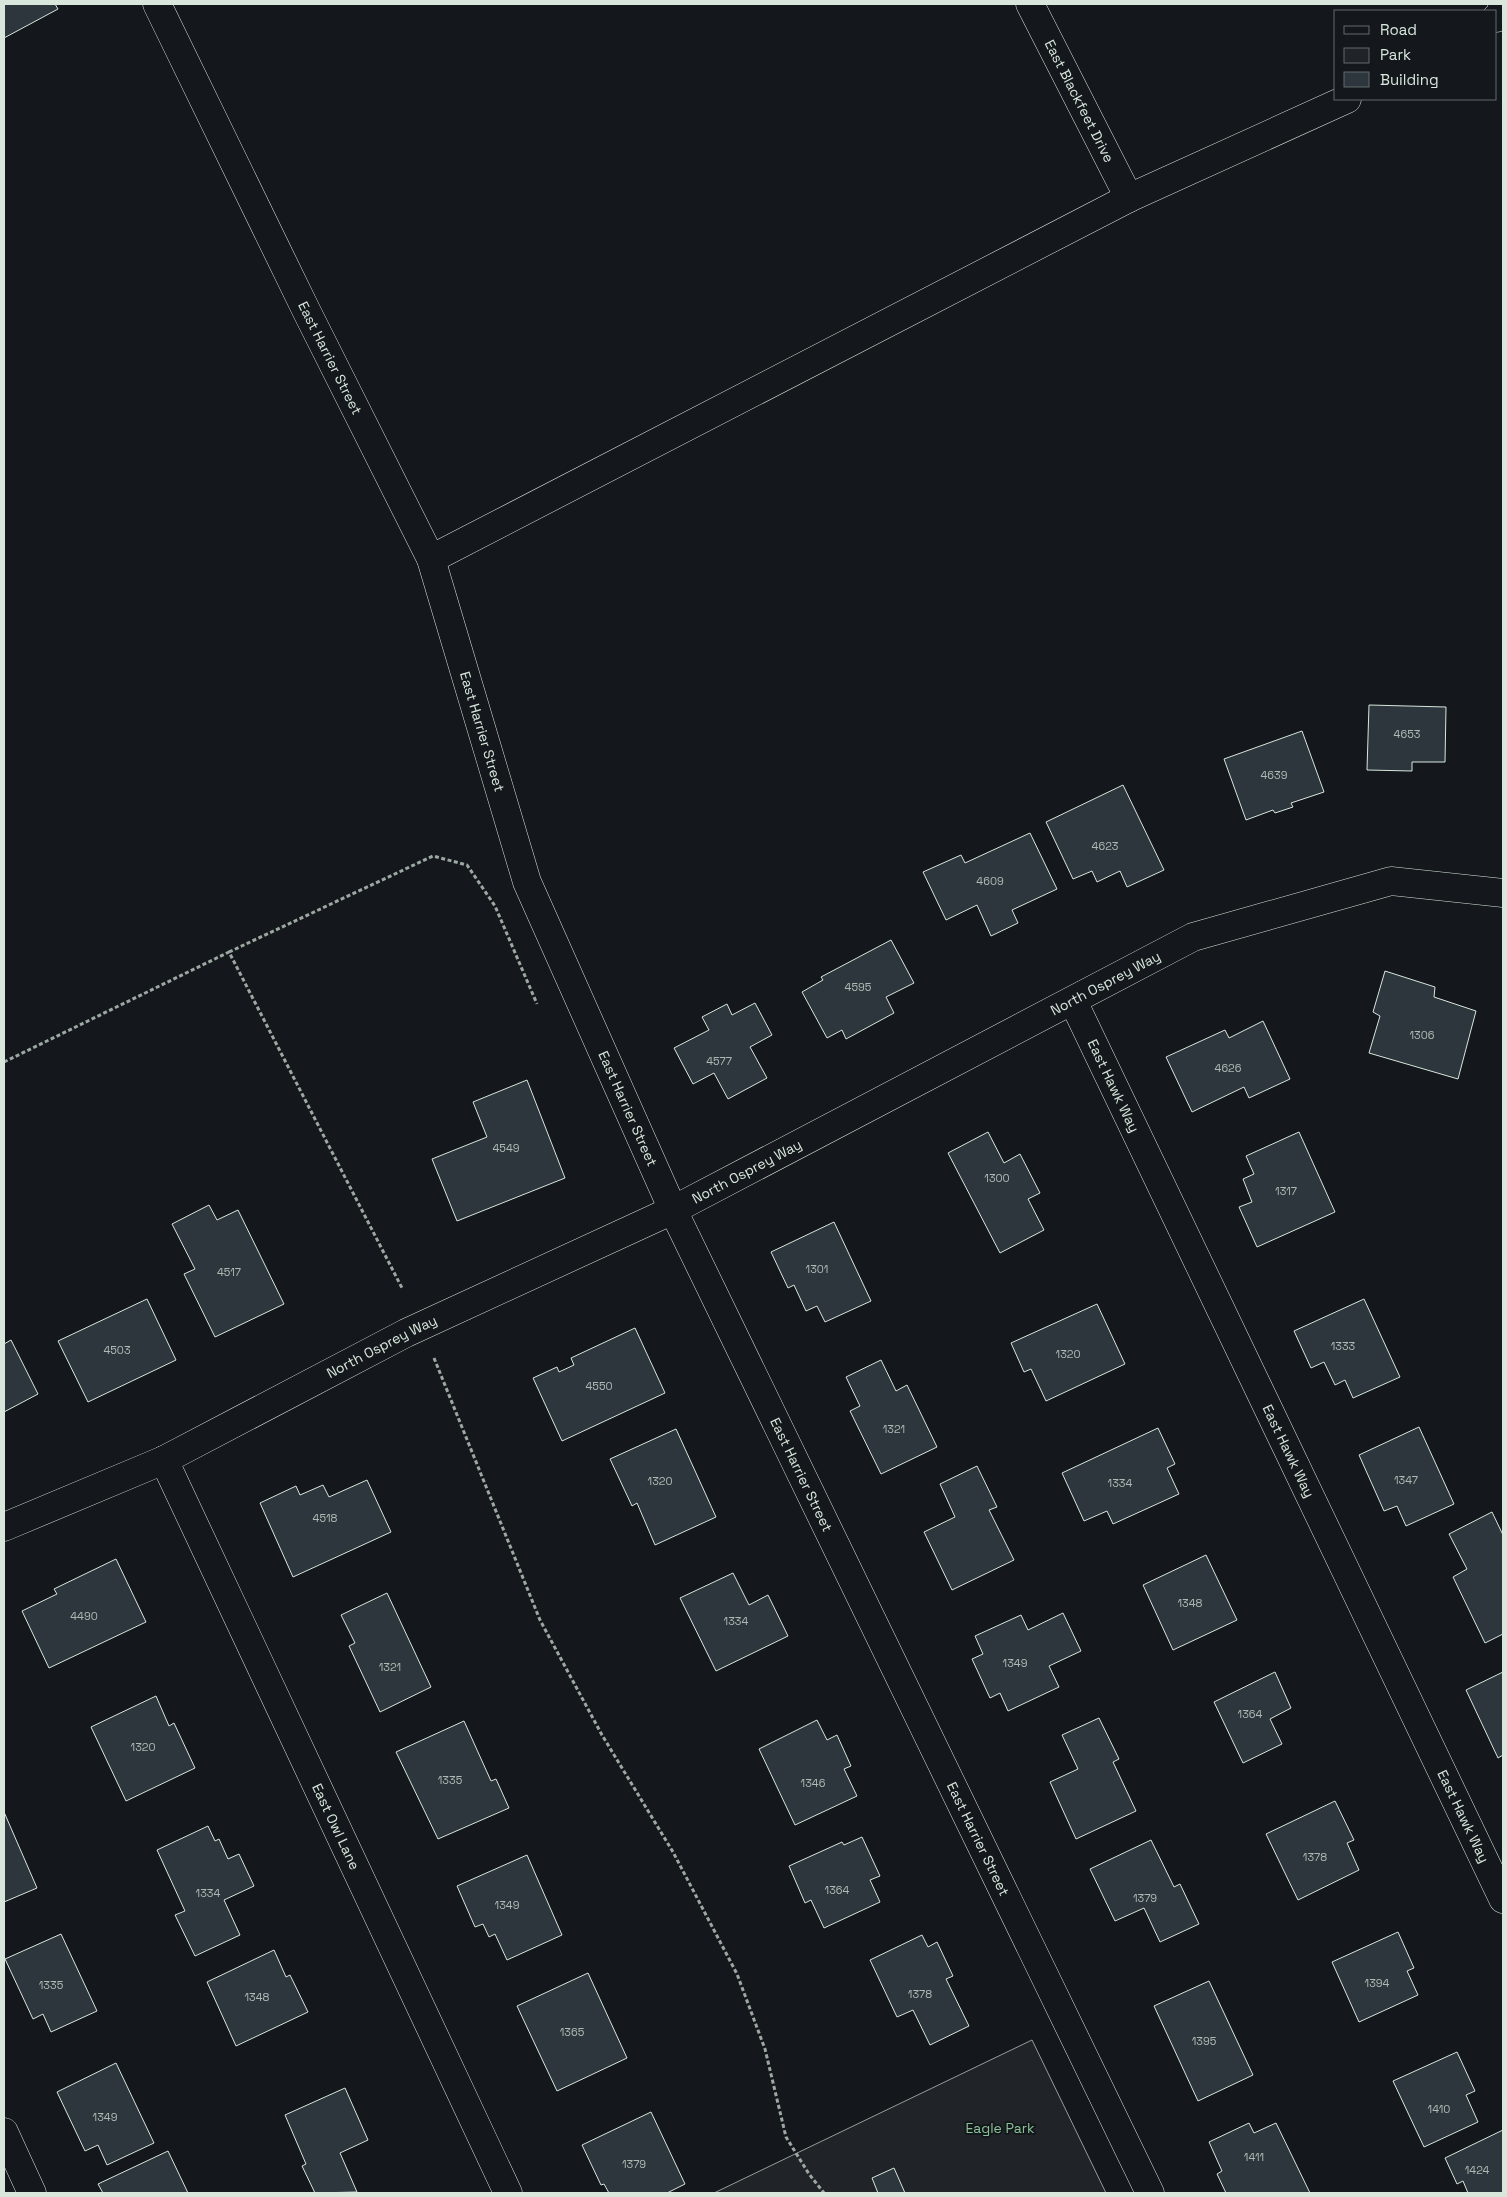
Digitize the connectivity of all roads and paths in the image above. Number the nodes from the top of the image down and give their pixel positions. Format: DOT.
graph roads {
  1 [pos="157,4"];
  2 [pos="1030,4"];
  3 [pos="1502,4"];
  4 [pos="1497,17"];
  5 [pos="1346,100"];
  6 [pos="1129,198"];
  7 [pos="431,559"];
  8 [pos="1503,893"];
  9 [pos="230,952"];
  10 [pos="1073,1001"];
  11 [pos="537,1004"];
  12 [pos="4,1062"];
  13 [pos="673,1210"];
  14 [pos="402,1288"];
  15 [pos="434,1358"];
  16 [pos="164,1460"];
  17 [pos="4,1527"];
  18 [pos="1503,1899"];
  19 [pos="4,2132"];
  20 [pos="32,2193"];
  21 [pos="508,2193"];
  22 [pos="824,2193"];
  23 [pos="1150,2193"];
  1 -- 7 [label="street, East Harrier Street"];
  2 -- 6 [label="street, East Blackfeet Drive"];
  3 -- 4 [label="street"];
  5 -- 6 [label="street"];
  6 -- 7 [label="street"];
  7 -- 13 [label="street, East Harrier Street"];
  8 -- 10 [label="street, North Osprey Way"];
  9 -- 11 [label="path"];
  9 -- 12 [label="path"];
  9 -- 14 [label="path"];
  10 -- 13 [label="street, North Osprey Way"];
  10 -- 18 [label="street, East Hawk Way"];
  13 -- 16 [label="street, North Osprey Way"];
  13 -- 23 [label="street, East Harrier Street"];
  15 -- 22 [label="path"];
  16 -- 17 [label="street, North Osprey Way"];
  16 -- 21 [label="street, East Owl Lane"];
  19 -- 20 [label="street"];
}
